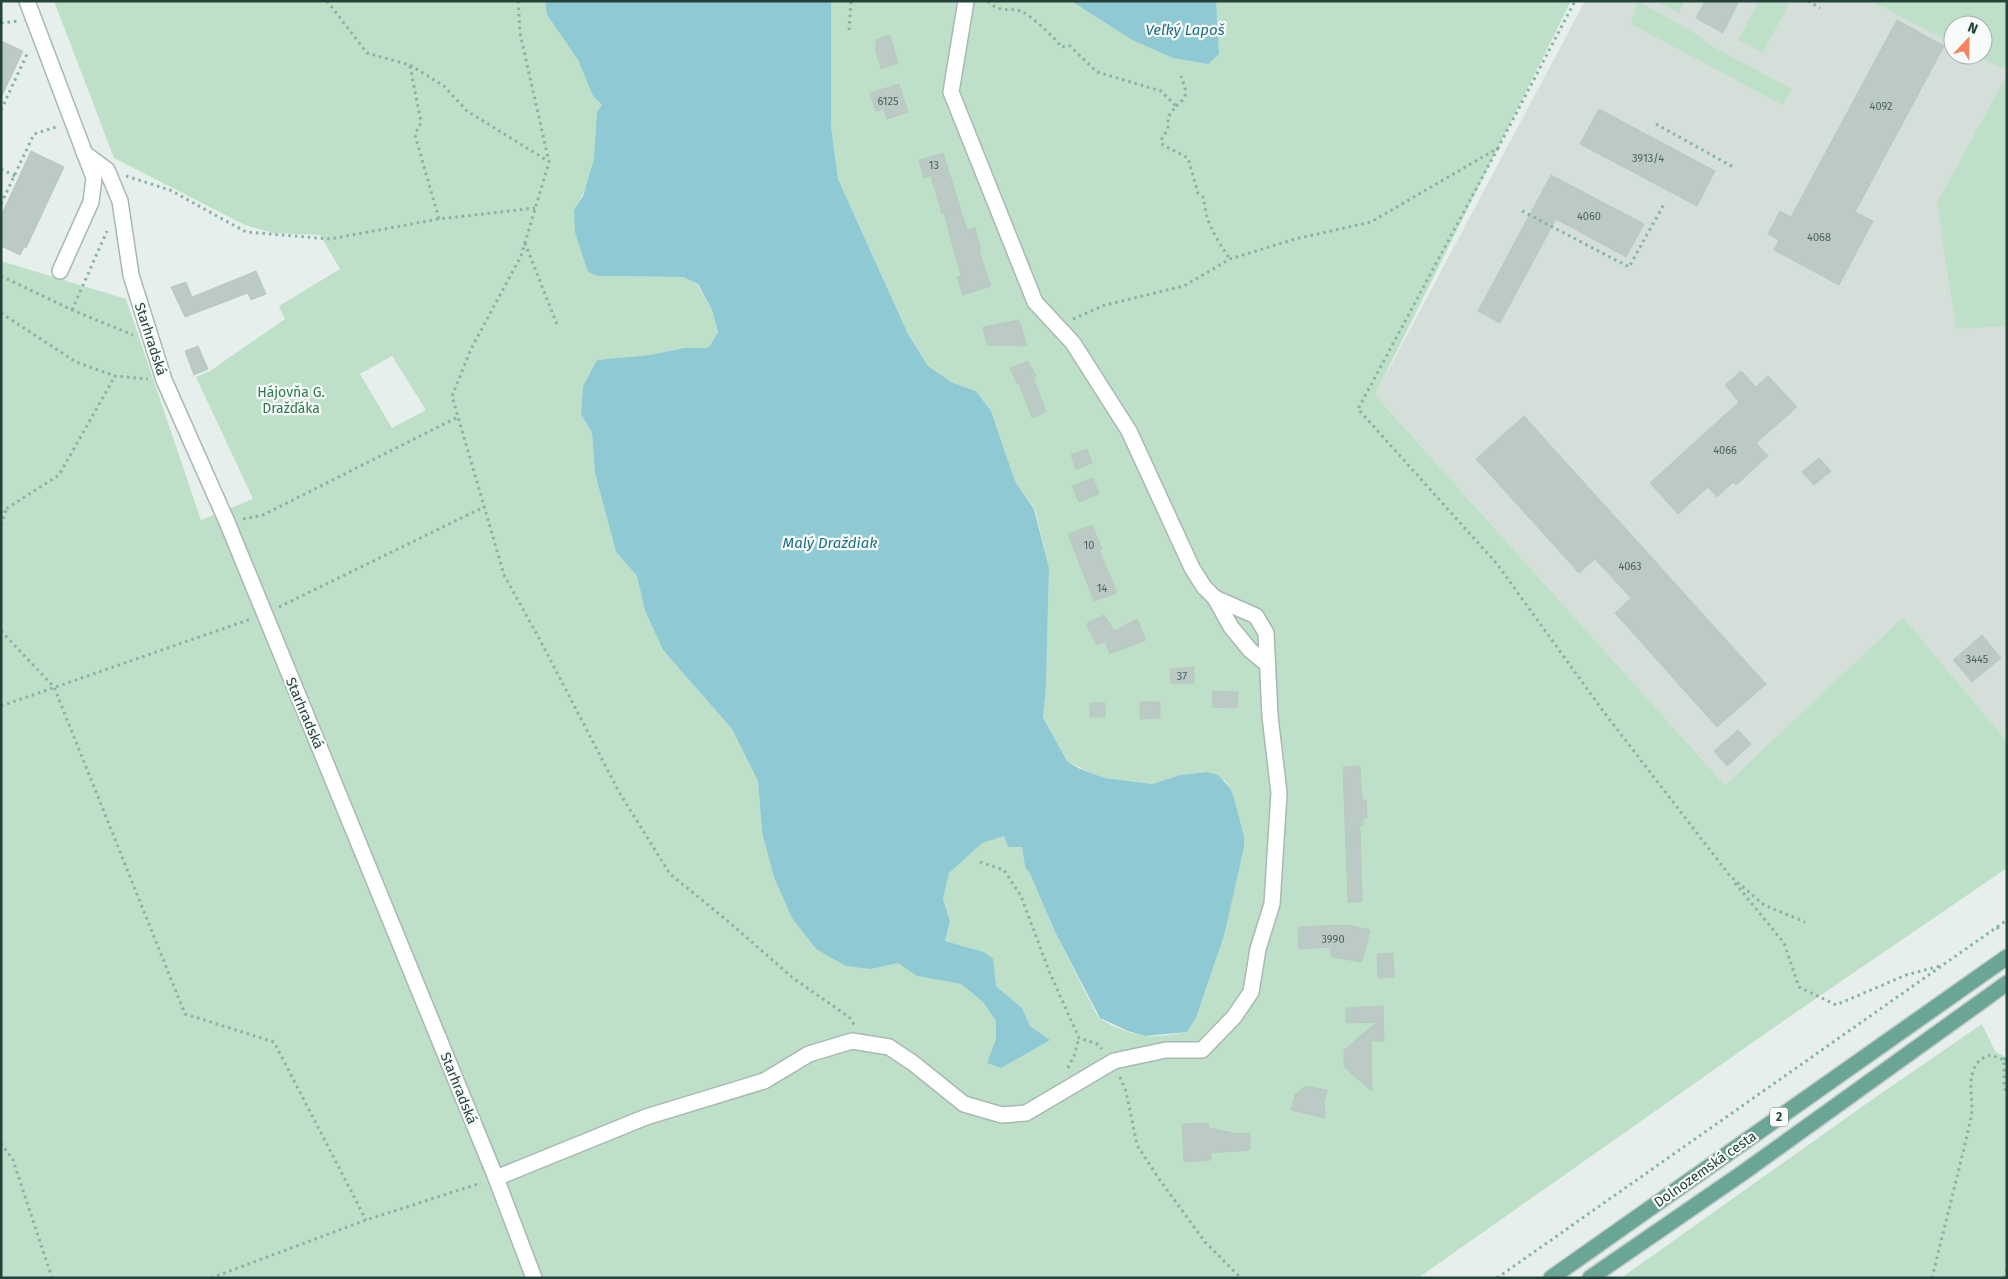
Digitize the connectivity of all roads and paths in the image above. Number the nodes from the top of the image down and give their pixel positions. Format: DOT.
graph roads {
  1 [pos="27,1"];
  2 [pos="327,1"];
  3 [pos="518,1"];
  4 [pos="851,1"];
  5 [pos="966,1"];
  6 [pos="988,1"];
  7 [pos="1575,1"];
  8 [pos="1808,1"];
  9 [pos="1820,8"];
  10 [pos="25,21"];
  11 [pos="1,24"];
  12 [pos="849,30"];
  13 [pos="30,49"];
  14 [pos="410,66"];
  15 [pos="1181,76"];
  16 [pos="1176,106"];
  17 [pos="1,110"];
  18 [pos="64,124"];
  19 [pos="1656,124"];
  20 [pos="1498,148"];
  21 [pos="84,153"];
  22 [pos="549,162"];
  23 [pos="1735,168"];
  24 [pos="1,169"];
  25 [pos="107,170"];
  26 [pos="15,176"];
  27 [pos="1,204"];
  28 [pos="1664,204"];
  29 [pos="535,208"];
  30 [pos="1522,211"];
  31 [pos="440,219"];
  32 [pos="108,228"];
  33 [pos="525,242"];
  34 [pos="1230,259"];
  35 [pos="60,271"];
  36 [pos="1,276"];
  37 [pos="72,310"];
  38 [pos="1,313"];
  39 [pos="1057,326"];
  40 [pos="558,327"];
  41 [pos="148,334"];
  42 [pos="115,376"];
  43 [pos="164,380"];
  44 [pos="458,417"];
  45 [pos="484,507"];
  46 [pos="6,510"];
  47 [pos="1,512"];
  48 [pos="227,522"];
  49 [pos="1,525"];
  50 [pos="1215,598"];
  51 [pos="264,614"];
  52 [pos="1,631"];
  53 [pos="1267,664"];
  54 [pos="54,687"];
  55 [pos="1,706"];
  56 [pos="980,862"];
  57 [pos="1730,876"];
  58 [pos="2007,920"];
  59 [pos="1805,922"];
  60 [pos="1997,927"];
  61 [pos="2000,932"];
  62 [pos="2007,957"];
  63 [pos="1943,965"];
  64 [pos="2007,983"];
  65 [pos="866,1043"];
  66 [pos="2007,1056"];
  67 [pos="2004,1060"];
  68 [pos="1114,1061"];
  69 [pos="2007,1094"];
  70 [pos="1,1143"];
  71 [pos="496,1178"];
  72 [pos="366,1220"];
  73 [pos="2007,1269"];
  74 [pos="52,1278"];
  75 [pos="211,1278"];
  76 [pos="534,1278"];
  77 [pos="1241,1278"];
  78 [pos="1497,1278"];
  79 [pos="1551,1278"];
  80 [pos="1590,1278"];
  81 [pos="1932,1278"];
  82 [pos="2004,1278"];
  1 -- 21 [label="street"];
  2 -- 14 [label="path"];
  3 -- 22 [label="path"];
  4 -- 12 [label="path"];
  5 -- 39 [label="street"];
  6 -- 16 [label="path"];
  7 -- 20 [label="path"];
  8 -- 9 [label="path"];
  10 -- 11 [label="path"];
  13 -- 17 [label="path"];
  14 -- 22 [label="path"];
  14 -- 31 [label="path"];
  15 -- 16 [label="path"];
  16 -- 34 [label="path"];
  18 -- 26 [label="path"];
  19 -- 23 [label="path"];
  20 -- 34 [label="path"];
  20 -- 57 [label="path"];
  21 -- 25 [label="street"];
  21 -- 35 [label="street"];
  22 -- 29 [label="path"];
  24 -- 26 [label="path"];
  25 -- 31 [label="path"];
  25 -- 41 [label="street, Starhradská"];
  26 -- 27 [label="path"];
  28 -- 30 [label="path"];
  29 -- 31 [label="path"];
  29 -- 33 [label="path"];
  32 -- 37 [label="path"];
  33 -- 40 [label="path"];
  33 -- 44 [label="path"];
  34 -- 39 [label="path"];
  36 -- 37 [label="path"];
  37 -- 41 [label="path"];
  38 -- 42 [label="path"];
  39 -- 50 [label="street"];
  41 -- 43 [label="street, Starhradská"];
  42 -- 43 [label="path"];
  42 -- 46 [label="path"];
  43 -- 48 [label="street, Starhradská"];
  44 -- 45 [label="path"];
  44 -- 48 [label="path"];
  45 -- 51 [label="path"];
  45 -- 65 [label="path"];
  46 -- 47 [label="path"];
  46 -- 49 [label="path"];
  48 -- 51 [label="street, Starhradská"];
  50 -- 53 [label="street"];
  50 -- 53 [label="street"];
  51 -- 54 [label="path"];
  51 -- 71 [label="street, Starhradská"];
  52 -- 54 [label="path"];
  53 -- 68 [label="street"];
  54 -- 55 [label="path"];
  54 -- 72 [label="path"];
  56 -- 68 [label="path"];
  57 -- 59 [label="path"];
  57 -- 63 [label="path"];
  58 -- 60 [label="path"];
  60 -- 61 [label="path"];
  60 -- 63 [label="path"];
  62 -- 79 [label="main road, Dolnozemská cesta / 2"];
  63 -- 78 [label="path"];
  64 -- 80 [label="main road, Dolnozemská cesta / 2"];
  65 -- 68 [label="street"];
  65 -- 71 [label="street"];
  66 -- 67 [label="path"];
  67 -- 69 [label="path"];
  67 -- 81 [label="path"];
  68 -- 77 [label="path"];
  70 -- 74 [label="path"];
  71 -- 72 [label="path"];
  71 -- 76 [label="street, Starhradská"];
  72 -- 75 [label="path"];
  73 -- 82 [label="path"];
}
